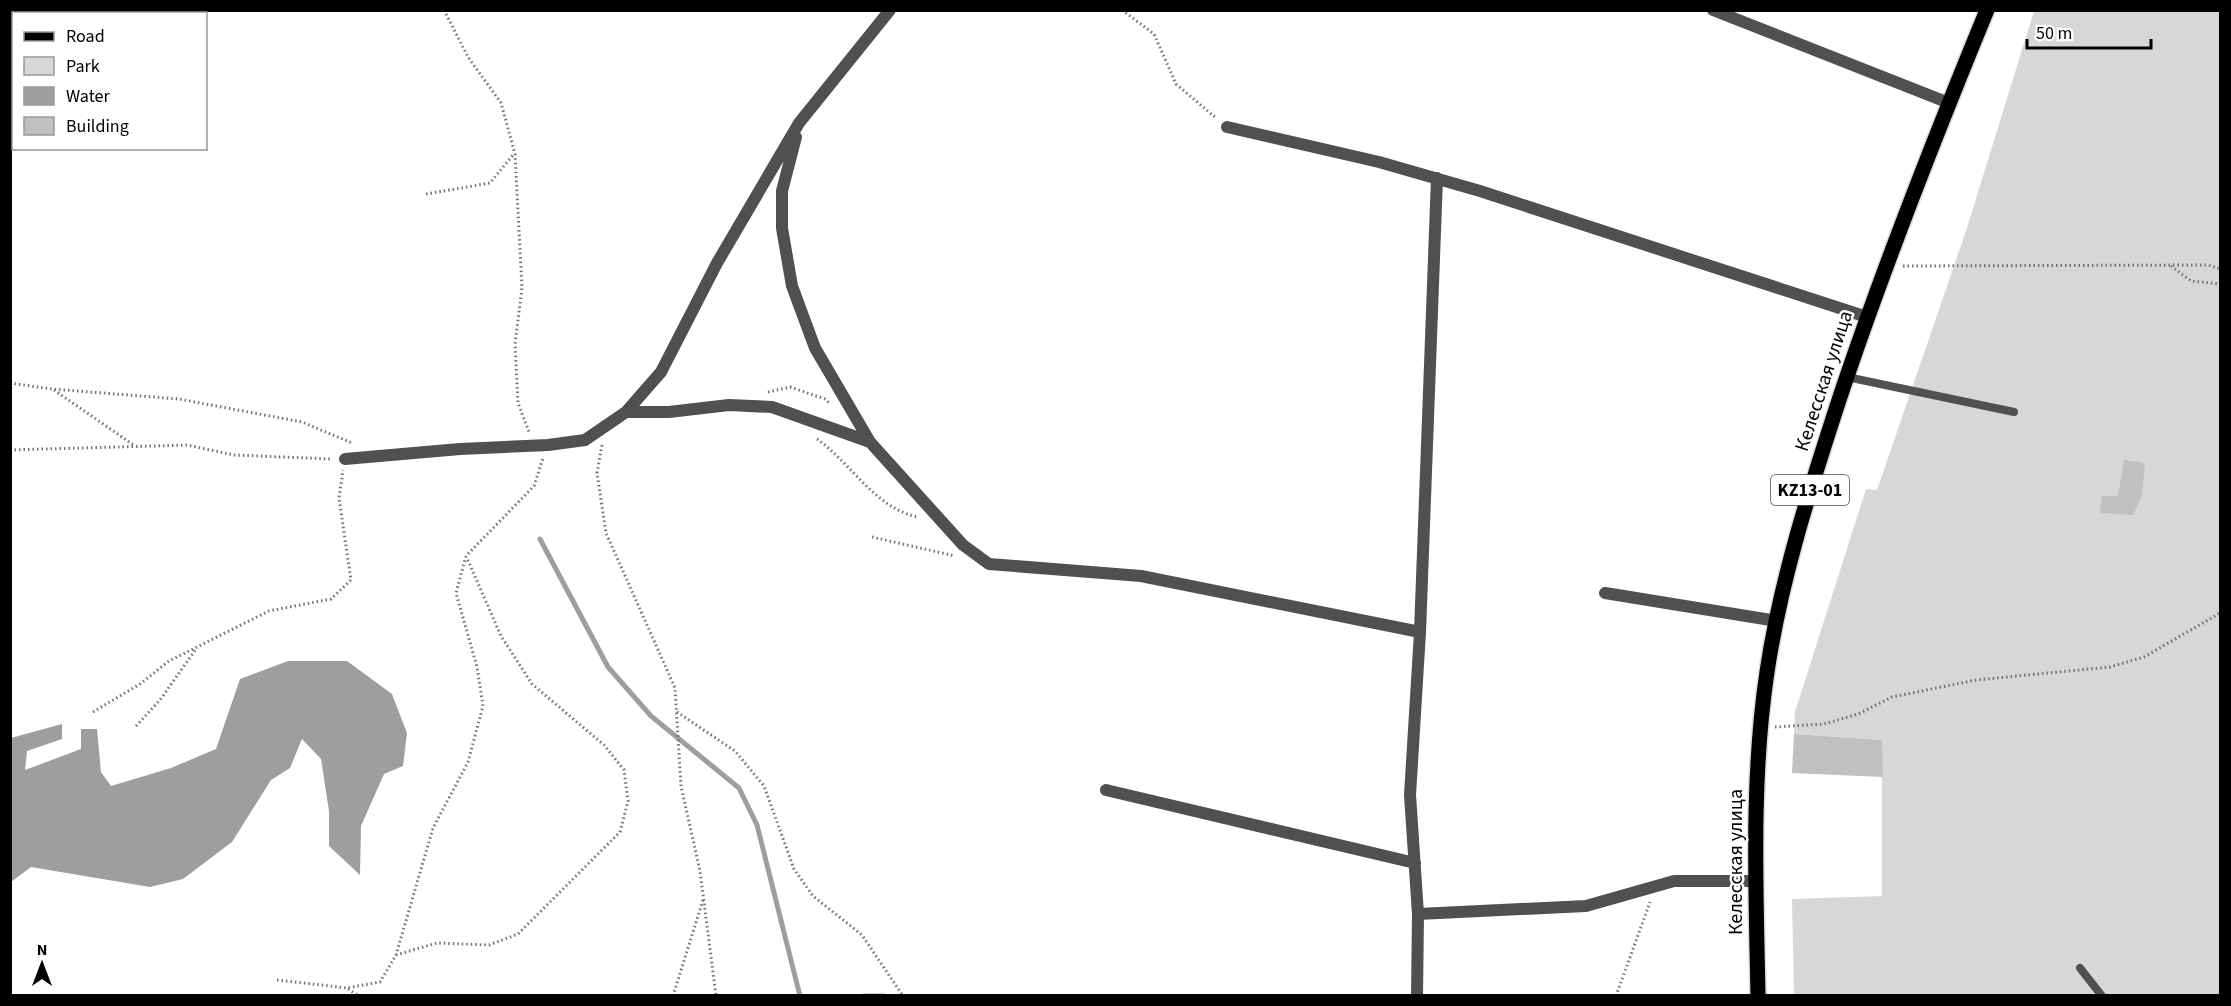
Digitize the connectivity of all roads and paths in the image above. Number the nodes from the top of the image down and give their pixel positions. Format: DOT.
graph roads {
  1 [pos="444,10"];
  2 [pos="890,10"];
  3 [pos="1122,10"];
  4 [pos="1713,10"];
  5 [pos="1987,10"];
  6 [pos="1128,12"];
  7 [pos="1948,103"];
  8 [pos="799,123"];
  9 [pos="1227,127"];
  10 [pos="515,154"];
  11 [pos="1437,178"];
  12 [pos="426,194"];
  13 [pos="2170,265"];
  14 [pos="1886,266"];
  15 [pos="2220,268"];
  16 [pos="2220,284"];
  17 [pos="1867,317"];
  18 [pos="1847,377"];
  19 [pos="10,383"];
  20 [pos="52,389"];
  21 [pos="626,412"];
  22 [pos="2014,412"];
  23 [pos="606,426"];
  24 [pos="808,432"];
  25 [pos="870,441"];
  26 [pos="548,445"];
  27 [pos="534,446"];
  28 [pos="136,447"];
  29 [pos="10,450"];
  30 [pos="382,456"];
  31 [pos="345,459"];
  32 [pos="943,522"];
  33 [pos="872,537"];
  34 [pos="466,556"];
  35 [pos="957,557"];
  36 [pos="1605,593"];
  37 [pos="2220,613"];
  38 [pos="1777,621"];
  39 [pos="1420,632"];
  40 [pos="198,647"];
  41 [pos="93,712"];
  42 [pos="676,712"];
  43 [pos="136,726"];
  44 [pos="1761,728"];
  45 [pos="1106,790"];
  46 [pos="1414,863"];
  47 [pos="1755,881"];
  48 [pos="1656,886"];
  49 [pos="703,898"];
  50 [pos="1418,914"];
  51 [pos="396,955"];
  52 [pos="2080,968"];
  53 [pos="276,980"];
  54 [pos="347,988"];
  55 [pos="360,996"];
  56 [pos="673,996"];
  57 [pos="716,996"];
  58 [pos="903,996"];
  59 [pos="1417,996"];
  60 [pos="1616,996"];
  61 [pos="1758,996"];
  62 [pos="2102,996"];
  1 -- 10 [label="path"];
  2 -- 8 [label="street"];
  3 -- 6 [label="path"];
  4 -- 7 [label="street"];
  5 -- 7 [label="main road, Келесская улица / KZ13-01"];
  6 -- 9 [label="path"];
  7 -- 14 [label="main road, Келесская улица / KZ13-01"];
  8 -- 21 [label="street"];
  8 -- 25 [label="street"];
  9 -- 11 [label="street"];
  10 -- 12 [label="path"];
  10 -- 27 [label="path"];
  11 -- 17 [label="street"];
  11 -- 39 [label="street"];
  13 -- 14 [label="path"];
  13 -- 15 [label="path"];
  13 -- 16 [label="path"];
  14 -- 17 [label="main road, Келесская улица / KZ13-01"];
  17 -- 18 [label="main road, Келесская улица / KZ13-01"];
  18 -- 22 [label="lane"];
  18 -- 38 [label="main road, Келесская улица / KZ13-01"];
  19 -- 20 [label="path"];
  20 -- 28 [label="path"];
  20 -- 30 [label="path"];
  21 -- 23 [label="street"];
  21 -- 25 [label="street"];
  23 -- 26 [label="street"];
  23 -- 42 [label="path"];
  24 -- 32 [label="path"];
  25 -- 32 [label="street"];
  26 -- 27 [label="street"];
  26 -- 34 [label="path"];
  27 -- 30 [label="street"];
  28 -- 29 [label="path"];
  28 -- 31 [label="path"];
  30 -- 31 [label="street"];
  31 -- 40 [label="path"];
  32 -- 39 [label="street"];
  33 -- 35 [label="path"];
  34 -- 51 [label="path"];
  34 -- 51 [label="path"];
  36 -- 38 [label="street"];
  37 -- 44 [label="path"];
  38 -- 44 [label="main road, Келесская улица / KZ13-01"];
  39 -- 46 [label="street"];
  40 -- 41 [label="path"];
  40 -- 43 [label="path"];
  42 -- 49 [label="path"];
  42 -- 58 [label="path"];
  44 -- 47 [label="main road, Келесская улица / KZ13-01"];
  45 -- 46 [label="street"];
  46 -- 50 [label="street"];
  47 -- 48 [label="street"];
  47 -- 61 [label="main road, Келесская улица / KZ13-01"];
  48 -- 50 [label="street"];
  48 -- 60 [label="path"];
  49 -- 56 [label="path"];
  49 -- 57 [label="path"];
  50 -- 59 [label="street"];
  51 -- 54 [label="path"];
  52 -- 62 [label="lane"];
  53 -- 54 [label="path"];
  54 -- 55 [label="path"];
}
